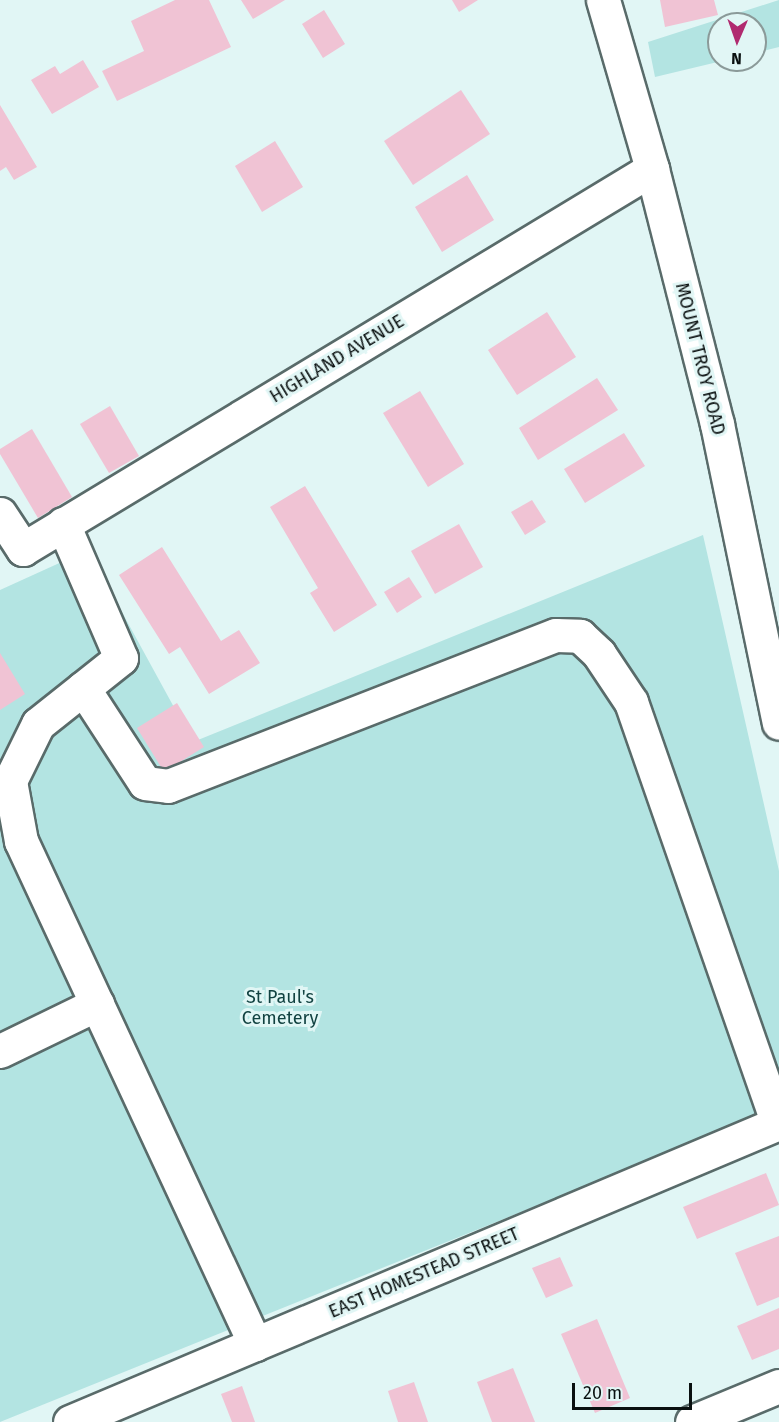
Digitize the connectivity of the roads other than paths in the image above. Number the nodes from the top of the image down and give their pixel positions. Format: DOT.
graph roads {
  1 [pos="603,0"];
  2 [pos="652,169"];
  3 [pos="0,514"];
  4 [pos="63,524"];
  5 [pos="83,688"];
  6 [pos="779,723"];
  7 [pos="97,1004"];
  8 [pos="0,1051"];
  9 [pos="778,1124"];
  10 [pos="255,1344"];
  11 [pos="779,1386"];
  12 [pos="70,1422"];
  13 [pos="692,1422"];
  1 -- 2 [label="street, MOUNT TROY ROAD"];
  2 -- 4 [label="street, HIGHLAND AVENUE"];
  2 -- 6 [label="street, MOUNT TROY ROAD"];
  3 -- 4 [label="street, HIGHLAND AVENUE"];
  4 -- 5 [label="street"];
  5 -- 7 [label="street"];
  5 -- 9 [label="street"];
  7 -- 8 [label="street"];
  7 -- 10 [label="street"];
  9 -- 10 [label="street, EAST HOMESTEAD STREET"];
  10 -- 12 [label="street, EAST HOMESTEAD STREET"];
  11 -- 13 [label="street"];
}
